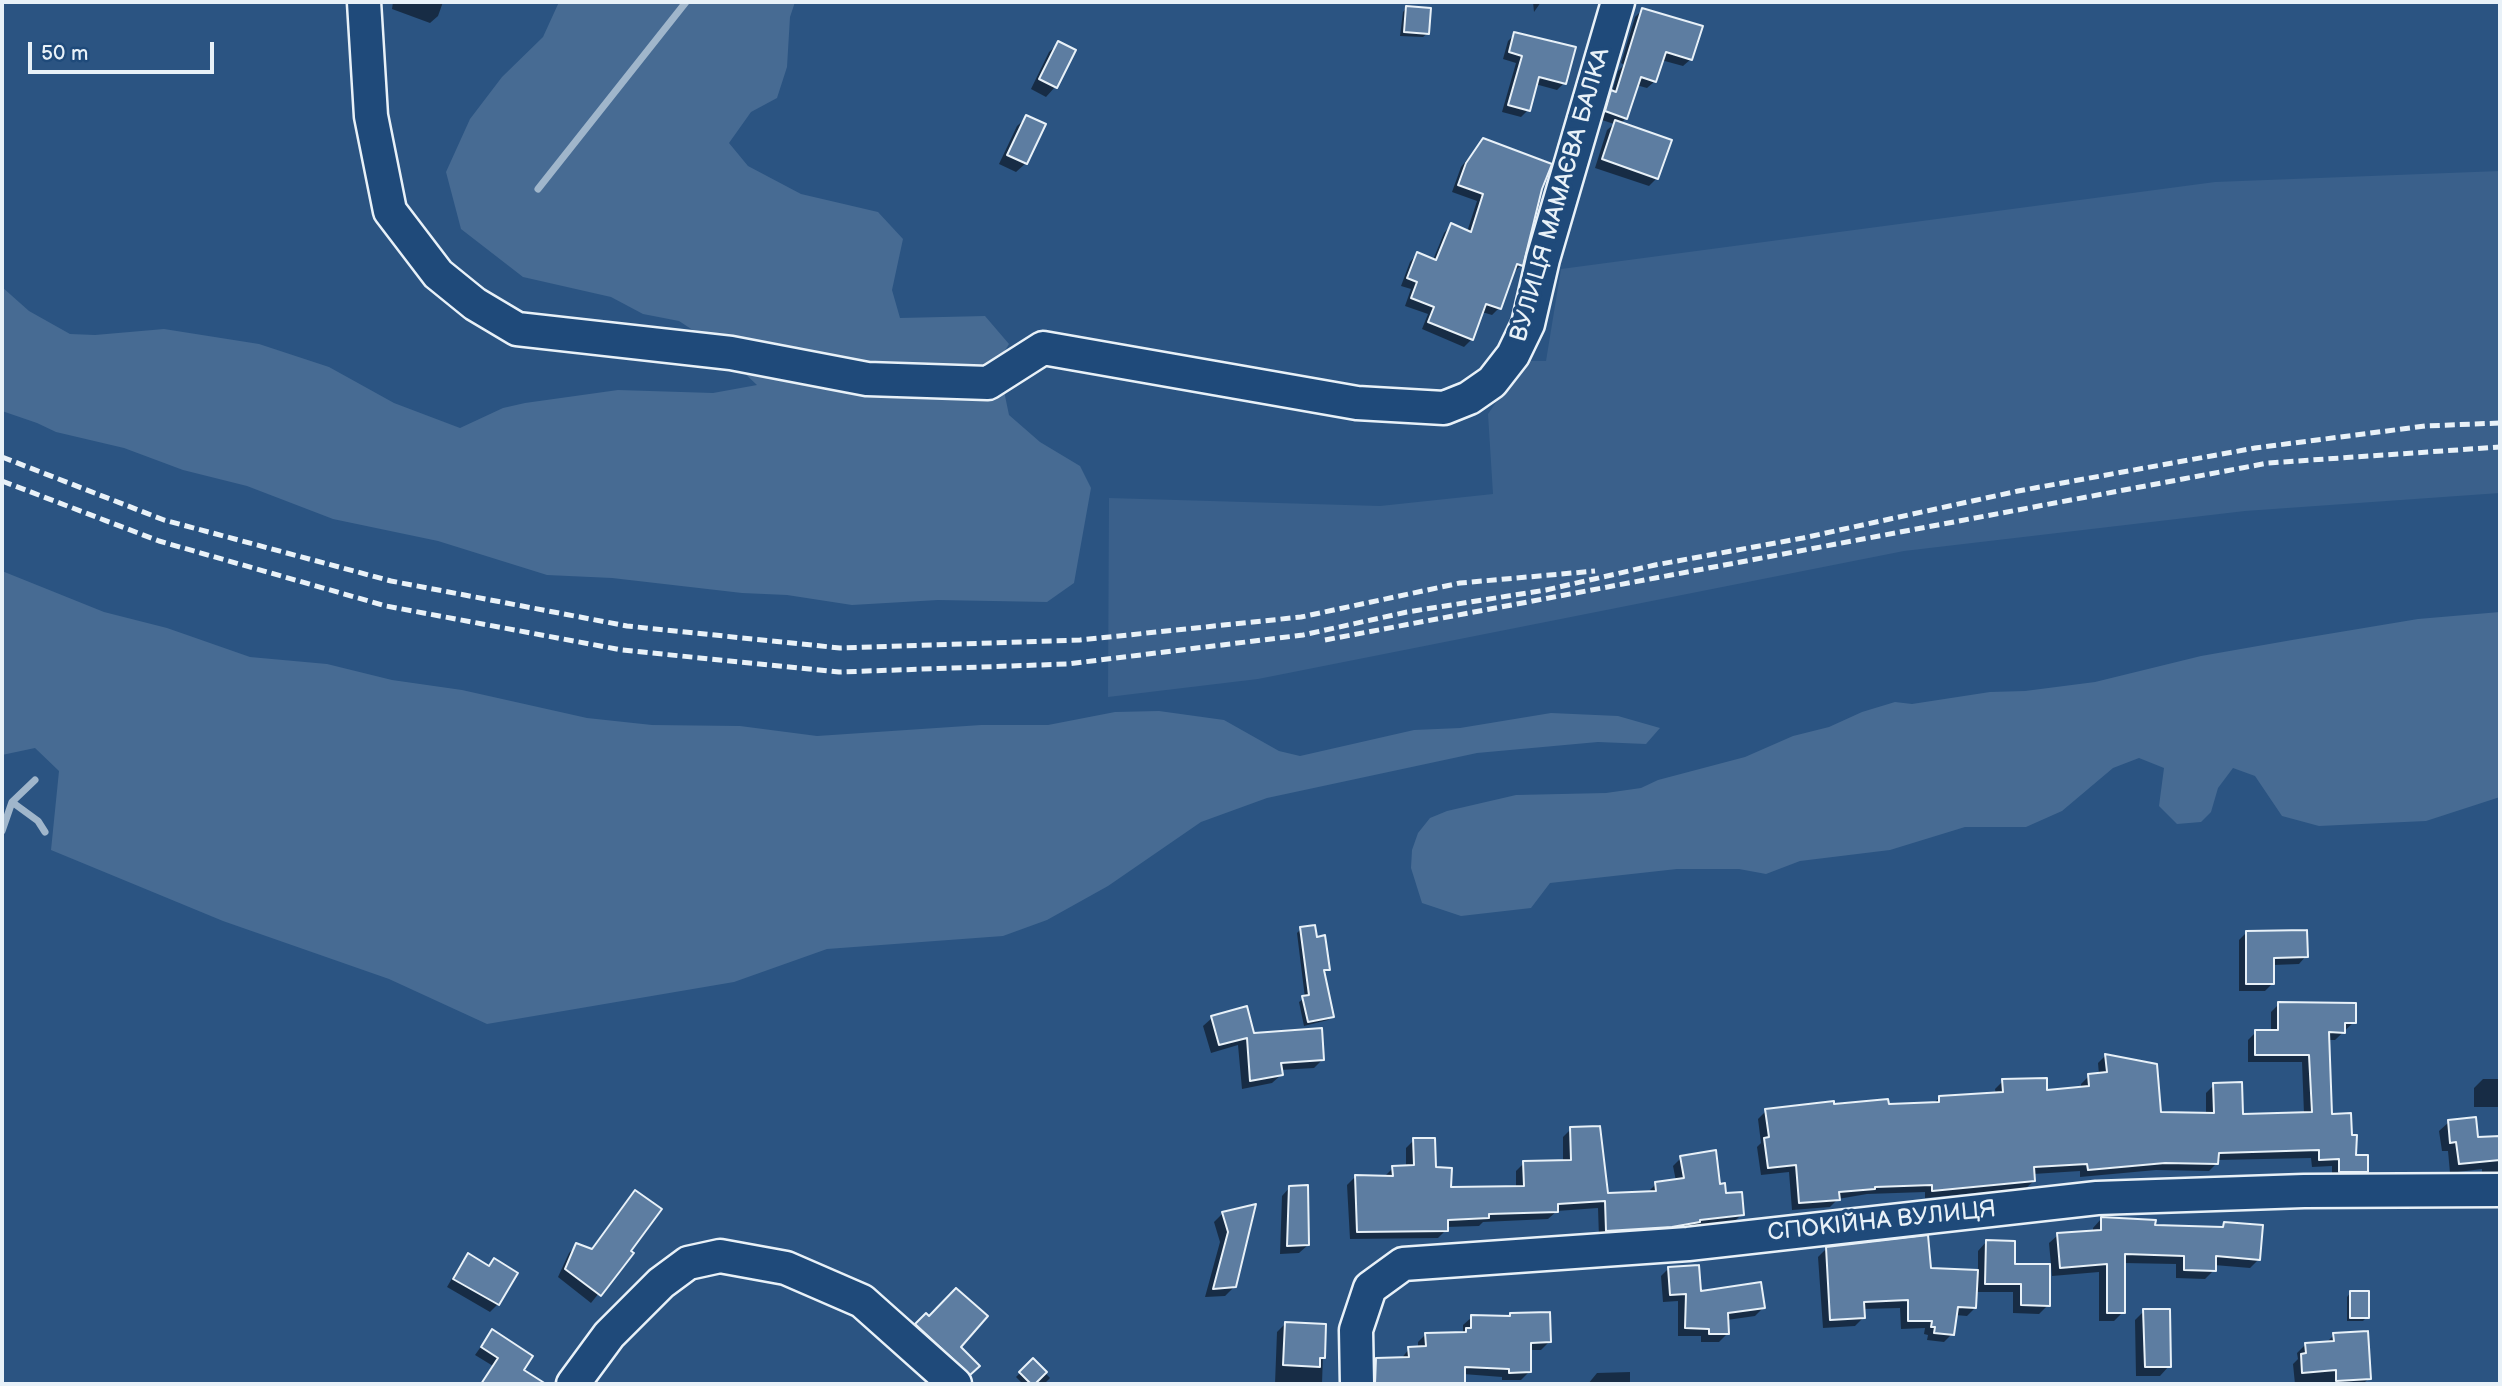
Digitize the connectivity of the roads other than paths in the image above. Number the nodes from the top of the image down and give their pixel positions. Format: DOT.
graph roads {
  1 [pos="364,2"];
  2 [pos="1618,2"];
  3 [pos="2500,1190"];
  4 [pos="573,1384"];
  5 [pos="956,1384"];
  6 [pos="1357,1384"];
  1 -- 2 [label="street, ВУЛИЦЯ МАМАЄВА БАЛКА"];
  3 -- 6 [label="street, СПОКІЙНА ВУЛИЦЯ"];
  4 -- 5 [label="street"];
}
